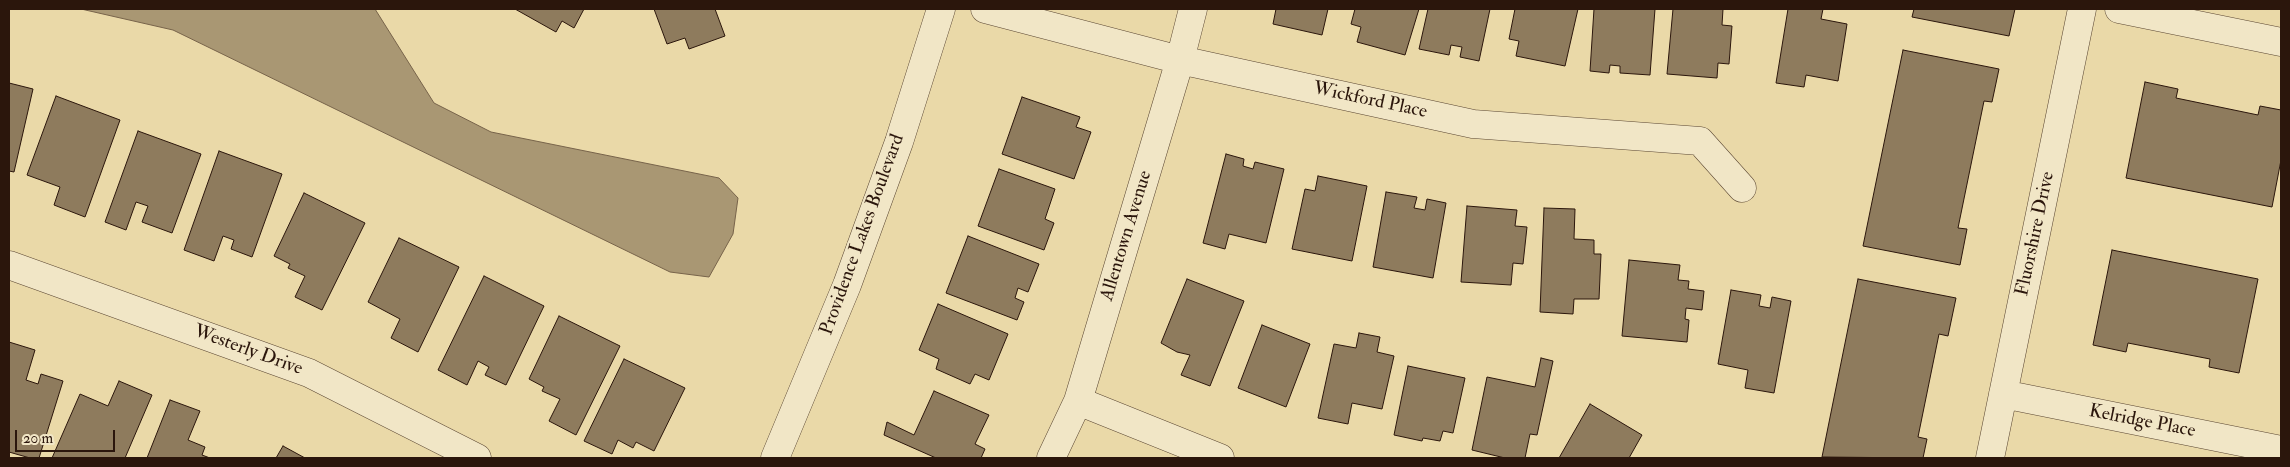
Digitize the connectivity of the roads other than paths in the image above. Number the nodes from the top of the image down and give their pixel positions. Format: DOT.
graph roads {
  1 [pos="941,9"];
  2 [pos="985,9"];
  3 [pos="1193,9"];
  4 [pos="2082,9"];
  5 [pos="2119,9"];
  6 [pos="2281,42"];
  7 [pos="1180,60"];
  8 [pos="1742,188"];
  9 [pos="9,265"];
  10 [pos="2003,394"];
  11 [pos="1078,401"];
  12 [pos="2281,450"];
  13 [pos="471,457"];
  14 [pos="775,458"];
  15 [pos="1051,458"];
  16 [pos="1220,458"];
  17 [pos="1990,458"];
  1 -- 14 [label="street, Providence Lakes Boulevard"];
  2 -- 7 [label="street, Wickford Place"];
  3 -- 7 [label="street, Allentown Avenue"];
  4 -- 10 [label="street, Fluorshire Drive"];
  5 -- 6 [label="street"];
  7 -- 8 [label="street, Wickford Place"];
  7 -- 11 [label="street, Allentown Avenue"];
  9 -- 13 [label="street, Westerly Drive"];
  10 -- 12 [label="street, Kelridge Place"];
  10 -- 17 [label="street, Fluorshire Drive"];
  11 -- 15 [label="street, Allentown Avenue"];
  11 -- 16 [label="street"];
}
